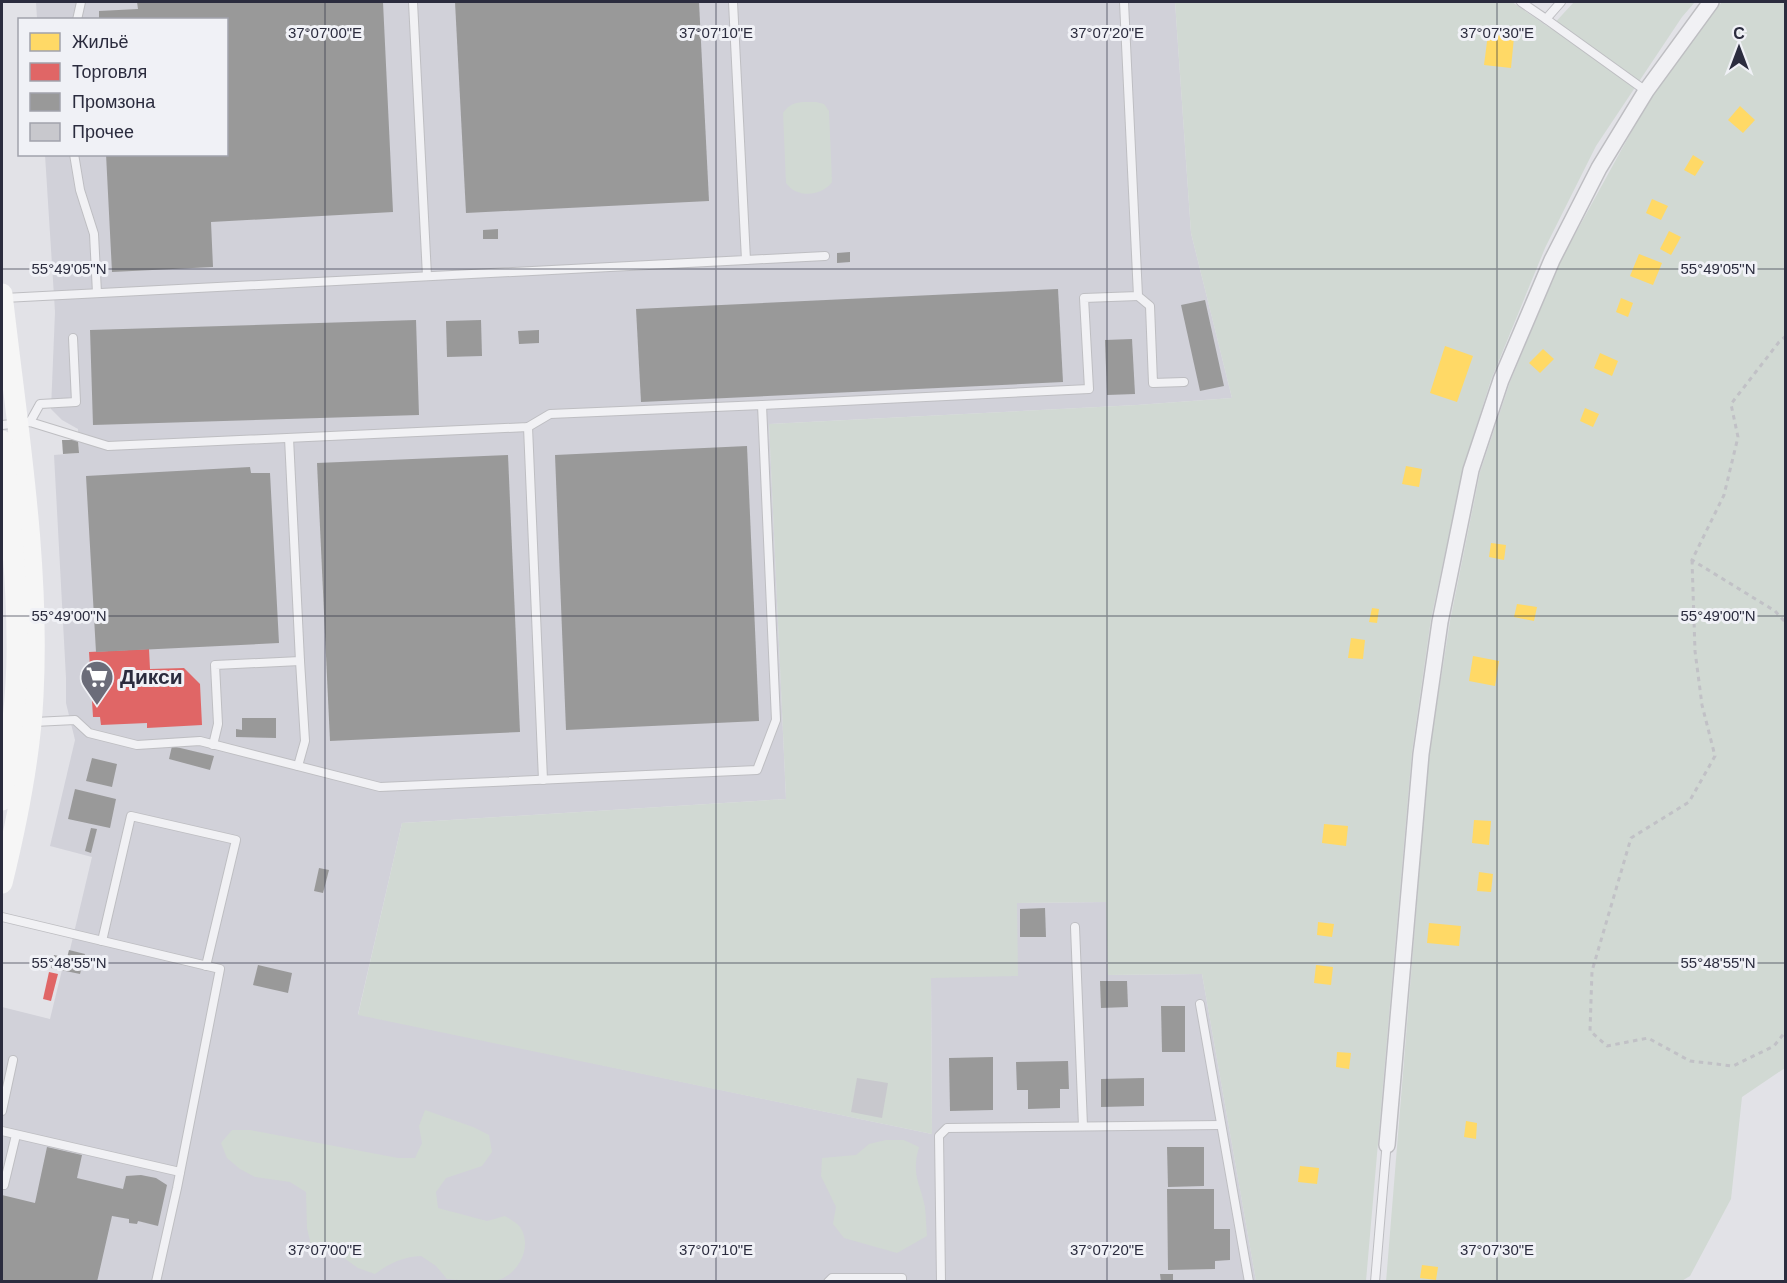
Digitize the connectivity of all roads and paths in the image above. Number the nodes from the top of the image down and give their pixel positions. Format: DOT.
graph roads {
  1 [pos="81,2"];
  2 [pos="412,2"];
  3 [pos="733,2"];
  4 [pos="1124,2"];
  5 [pos="1521,2"];
  6 [pos="1561,2"];
  7 [pos="1711,2"];
  8 [pos="78,18"];
  9 [pos="1546,19"];
  10 [pos="1646,91"];
  11 [pos="74,156"];
  12 [pos="825,256"];
  13 [pos="746,260"];
  14 [pos="427,276"];
  15 [pos="98,293"];
  16 [pos="2,294"];
  17 [pos="1138,296"];
  18 [pos="2,298"];
  19 [pos="1785,336"];
  20 [pos="73,338"];
  21 [pos="1184,382"];
  22 [pos="762,405"];
  23 [pos="16,424"];
  24 [pos="528,427"];
  25 [pos="289,438"];
  26 [pos="2,441"];
  27 [pos="1692,560"];
  28 [pos="1785,623"];
  29 [pos="300,661"];
  30 [pos="22,721"];
  31 [pos="213,745"];
  32 [pos="298,766"];
  33 [pos="543,780"];
  34 [pos="2,800"];
  35 [pos="2,883"];
  36 [pos="2,917"];
  37 [pos="1075,927"];
  38 [pos="102,941"];
  39 [pos="206,966"];
  40 [pos="1200,1004"];
  41 [pos="1785,1031"];
  42 [pos="14,1060"];
  43 [pos="2,1111"];
  44 [pos="1221,1125"];
  45 [pos="1083,1126"];
  46 [pos="2,1131"];
  47 [pos="16,1135"];
  48 [pos="1386,1149"];
  49 [pos="180,1172"];
  50 [pos="4,1185"];
  51 [pos="156,1281"];
  52 [pos="828,1281"];
  53 [pos="902,1281"];
  54 [pos="941,1281"];
  55 [pos="1249,1281"];
  56 [pos="1375,1281"];
  1 -- 8 [label="lane"];
  2 -- 14 [label="lane"];
  3 -- 13 [label="lane"];
  4 -- 17 [label="lane"];
  5 -- 9 [label="lane"];
  6 -- 9 [label="lane"];
  7 -- 10 [label="street"];
  9 -- 10 [label="lane"];
  10 -- 48 [label="street"];
  11 -- 15 [label="lane"];
  12 -- 13 [label="lane"];
  13 -- 14 [label="lane"];
  14 -- 15 [label="lane"];
  15 -- 18 [label="lane"];
  16 -- 18 [label="main road"];
  17 -- 21 [label="lane"];
  17 -- 22 [label="lane"];
  18 -- 23 [label="main road"];
  19 -- 27 [label="path"];
  20 -- 23 [label="lane"];
  22 -- 24 [label="lane"];
  22 -- 33 [label="lane"];
  23 -- 25 [label="lane"];
  23 -- 30 [label="main road"];
  24 -- 25 [label="lane"];
  24 -- 33 [label="lane"];
  25 -- 29 [label="lane"];
  26 -- 30 [label="main road"];
  27 -- 28 [label="path"];
  27 -- 41 [label="path"];
  29 -- 31 [label="lane"];
  29 -- 32 [label="lane"];
  30 -- 31 [label="lane"];
  30 -- 34 [label="main road"];
  30 -- 35 [label="main road"];
  31 -- 32 [label="lane"];
  32 -- 33 [label="lane"];
  36 -- 38 [label="lane"];
  37 -- 45 [label="lane"];
  38 -- 39 [label="lane"];
  38 -- 39 [label="lane"];
  39 -- 49 [label="lane"];
  40 -- 44 [label="lane"];
  42 -- 43 [label="lane"];
  44 -- 45 [label="lane"];
  44 -- 55 [label="lane"];
  45 -- 54 [label="lane"];
  46 -- 47 [label="lane"];
  47 -- 49 [label="lane"];
  47 -- 50 [label="lane"];
  48 -- 56 [label="lane"];
  49 -- 51 [label="lane"];
  52 -- 53 [label="lane"];
}
